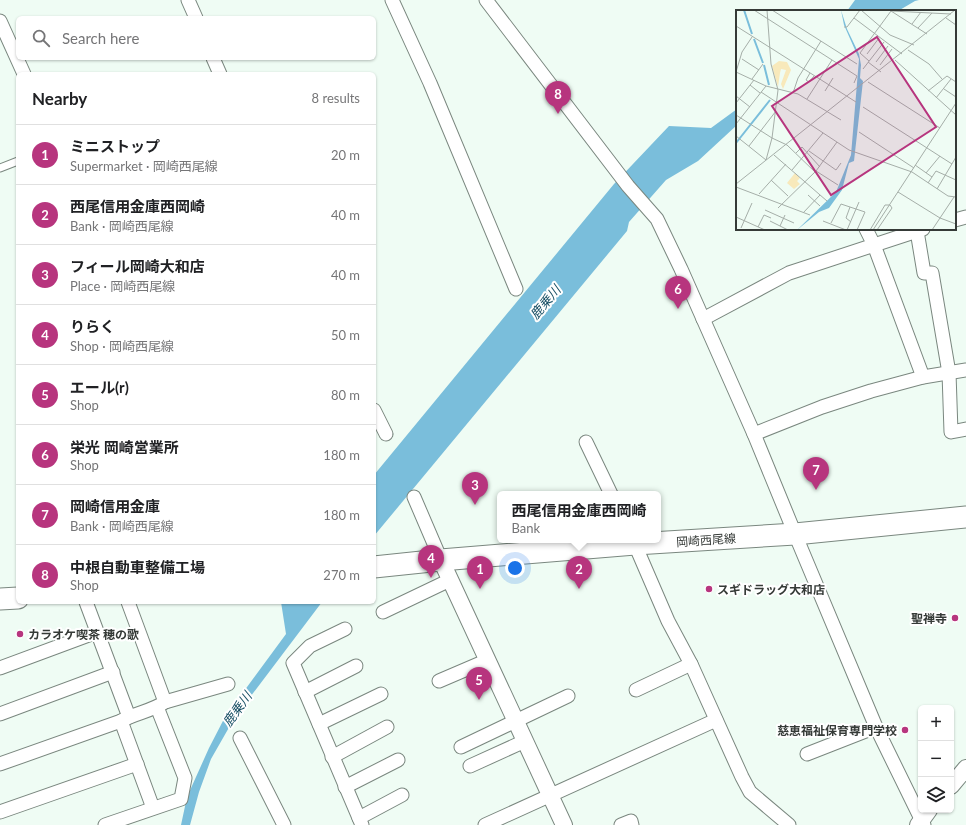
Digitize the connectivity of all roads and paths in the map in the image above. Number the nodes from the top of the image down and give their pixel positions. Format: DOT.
graph roads {
  1 [pos="188,0"];
  2 [pos="392,0"];
  3 [pos="486,0"];
  4 [pos="195,16"];
  5 [pos="0,21"];
  6 [pos="16,56"];
  7 [pos="18,60"];
  8 [pos="215,60"];
  9 [pos="23,72"];
  10 [pos="219,72"];
  11 [pos="16,162"];
  12 [pos="0,168"];
  13 [pos="866,230"];
  14 [pos="920,230"];
  15 [pos="874,245"];
  16 [pos="516,289"];
  17 [pos="703,319"];
  18 [pos="966,370"];
  19 [pos="949,373"];
  20 [pos="923,376"];
  21 [pos="376,414"];
  22 [pos="966,429"];
  23 [pos="386,434"];
  24 [pos="754,434"];
  25 [pos="586,442"];
  26 [pos="609,491"];
  27 [pos="414,498"];
  28 [pos="966,517"];
  29 [pos="795,534"];
  30 [pos="661,541"];
  31 [pos="623,543"];
  32 [pos="634,543"];
  33 [pos="441,560"];
  34 [pos="376,567"];
  35 [pos="450,580"];
  36 [pos="16,598"];
  37 [pos="0,599"];
  38 [pos="87,604"];
  39 [pos="129,604"];
  40 [pos="383,612"];
  41 [pos="345,629"];
  42 [pos="97,632"];
  43 [pos="488,660"];
  44 [pos="691,664"];
  45 [pos="356,666"];
  46 [pos="0,668"];
  47 [pos="113,672"];
  48 [pos="439,681"];
  49 [pos="228,684"];
  50 [pos="636,690"];
  51 [pos="305,692"];
  52 [pos="380,694"];
  53 [pos="568,696"];
  54 [pos="161,705"];
  55 [pos="0,714"];
  56 [pos="125,719"];
  57 [pos="716,720"];
  58 [pos="516,721"];
  59 [pos="319,724"];
  60 [pos="387,727"];
  61 [pos="876,727"];
  62 [pos="240,738"];
  63 [pos="525,741"];
  64 [pos="461,747"];
  65 [pos="807,754"];
  66 [pos="332,757"];
  67 [pos="398,760"];
  68 [pos="0,764"];
  69 [pos="137,764"];
  70 [pos="470,766"];
  71 [pos="345,787"];
  72 [pos="551,794"];
  73 [pos="402,795"];
  74 [pos="153,808"];
  75 [pos="0,812"];
  76 [pos="923,820"];
  77 [pos="360,822"];
  78 [pos="783,823"];
  79 [pos="105,825"];
  80 [pos="284,825"];
  81 [pos="485,825"];
  82 [pos="564,825"];
  83 [pos="621,825"];
  84 [pos="632,825"];
  1 -- 4 [label="street"];
  2 -- 16 [label="street"];
  3 -- 17 [label="street"];
  5 -- 6 [label="street"];
  7 -- 9 [label="street"];
  8 -- 10 [label="street"];
  11 -- 12 [label="lane"];
  13 -- 15 [label="street"];
  14 -- 15 [label="street"];
  14 -- 19 [label="street"];
  15 -- 17 [label="street"];
  15 -- 20 [label="street"];
  17 -- 24 [label="street"];
  18 -- 19 [label="street"];
  19 -- 20 [label="street"];
  19 -- 22 [label="street"];
  20 -- 24 [label="street"];
  21 -- 23 [label="street"];
  24 -- 29 [label="street"];
  25 -- 26 [label="street"];
  27 -- 33 [label="street"];
  28 -- 29 [label="main road, 岡崎西尾線"];
  29 -- 30 [label="main road, 岡崎西尾線"];
  29 -- 61 [label="street"];
  31 -- 33 [label="main road, 岡崎西尾線"];
  32 -- 44 [label="street"];
  33 -- 34 [label="main road, 岡崎西尾線"];
  33 -- 35 [label="street"];
  35 -- 40 [label="street"];
  35 -- 43 [label="street"];
  36 -- 37 [label="main road"];
  38 -- 42 [label="street"];
  39 -- 54 [label="street"];
  41 -- 51 [label="street"];
  42 -- 46 [label="street"];
  42 -- 47 [label="street"];
  43 -- 48 [label="street"];
  43 -- 58 [label="street"];
  44 -- 50 [label="street"];
  44 -- 57 [label="street"];
  45 -- 51 [label="street"];
  47 -- 55 [label="street"];
  47 -- 56 [label="street"];
  49 -- 54 [label="street"];
  51 -- 59 [label="street"];
  52 -- 59 [label="street"];
  53 -- 58 [label="street"];
  54 -- 56 [label="street"];
  54 -- 74 [label="street"];
  56 -- 68 [label="street"];
  56 -- 69 [label="street"];
  57 -- 72 [label="street"];
  57 -- 78 [label="street"];
  58 -- 63 [label="street"];
  58 -- 64 [label="street"];
  59 -- 66 [label="street"];
  60 -- 66 [label="street"];
  61 -- 65 [label="street"];
  61 -- 76 [label="street"];
  62 -- 80 [label="street"];
  63 -- 70 [label="street"];
  63 -- 72 [label="street"];
  66 -- 71 [label="street"];
  67 -- 71 [label="street"];
  69 -- 74 [label="street"];
  69 -- 75 [label="street"];
  71 -- 77 [label="street"];
  72 -- 81 [label="street"];
  72 -- 82 [label="street"];
  73 -- 77 [label="street"];
  74 -- 79 [label="street"];
  83 -- 84 [label="street"];
}
